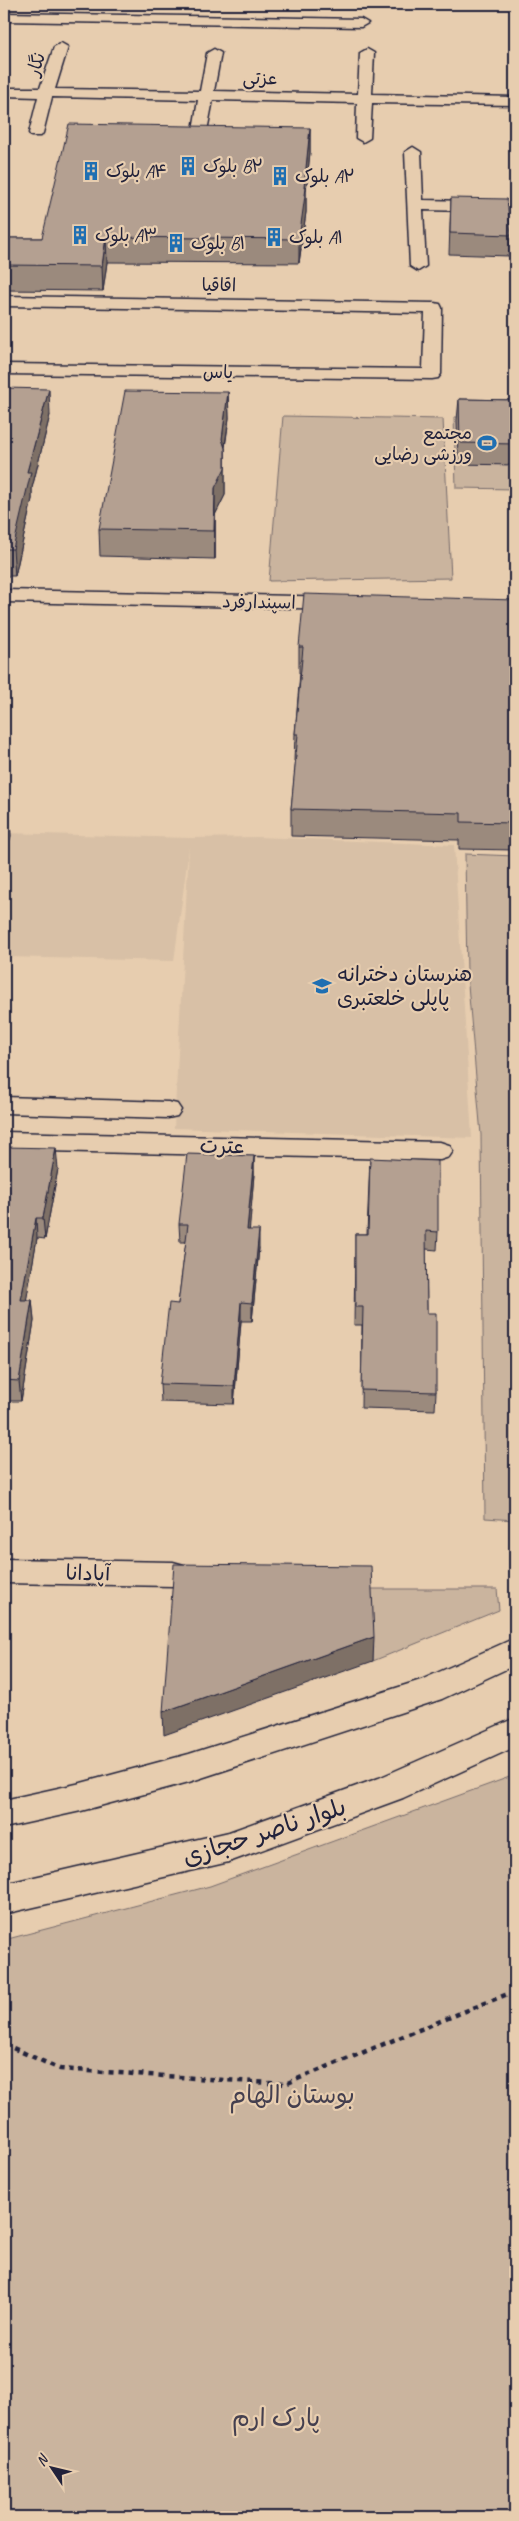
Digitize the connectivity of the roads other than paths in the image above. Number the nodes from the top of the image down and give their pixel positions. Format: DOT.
graph roads {
  1 [pos="8,4"];
  2 [pos="4,6"];
  3 [pos="4,18"];
  4 [pos="361,23"];
  5 [pos="61,47"];
  6 [pos="214,53"];
  7 [pos="367,53"];
  8 [pos="4,92"];
  9 [pos="46,93"];
  10 [pos="207,96"];
  11 [pos="366,98"];
  12 [pos="515,101"];
  13 [pos="36,133"];
  14 [pos="199,136"];
  15 [pos="362,138"];
  16 [pos="413,152"];
  17 [pos="415,205"];
  18 [pos="515,207"];
  19 [pos="418,266"];
  20 [pos="4,301"];
  21 [pos="4,369"];
  22 [pos="432,374"];
  23 [pos="4,596"];
  24 [pos="360,604"];
  25 [pos="4,1105"];
  26 [pos="168,1110"];
  27 [pos="4,1141"];
  28 [pos="440,1151"];
  29 [pos="4,1571"];
  30 [pos="173,1574"];
  31 [pos="515,1650"];
  32 [pos="515,1732"];
  33 [pos="4,1814"];
  34 [pos="4,1899"];
  1 -- 2 [label="main road"];
  3 -- 4 [label="main road"];
  5 -- 9 [label="main road, نگار"];
  6 -- 10 [label="main road"];
  7 -- 11 [label="main road"];
  8 -- 9 [label="main road, عزتی"];
  9 -- 10 [label="main road, عزتی"];
  9 -- 13 [label="main road, نگار"];
  10 -- 11 [label="main road, عزتی"];
  10 -- 14 [label="main road"];
  11 -- 12 [label="main road, عزتی"];
  11 -- 15 [label="main road"];
  16 -- 17 [label="main road"];
  17 -- 18 [label="main road"];
  17 -- 19 [label="main road"];
  20 -- 22 [label="main road, اقاقیا"];
  21 -- 22 [label="main road, یاس"];
  23 -- 24 [label="main road, اسپندارفرد"];
  25 -- 26 [label="main road"];
  27 -- 28 [label="main road, عترت"];
  29 -- 30 [label="main road, آپادانا"];
  31 -- 33 [label="main road"];
  32 -- 34 [label="main road, بلوار ناصر حجازی"];
}
